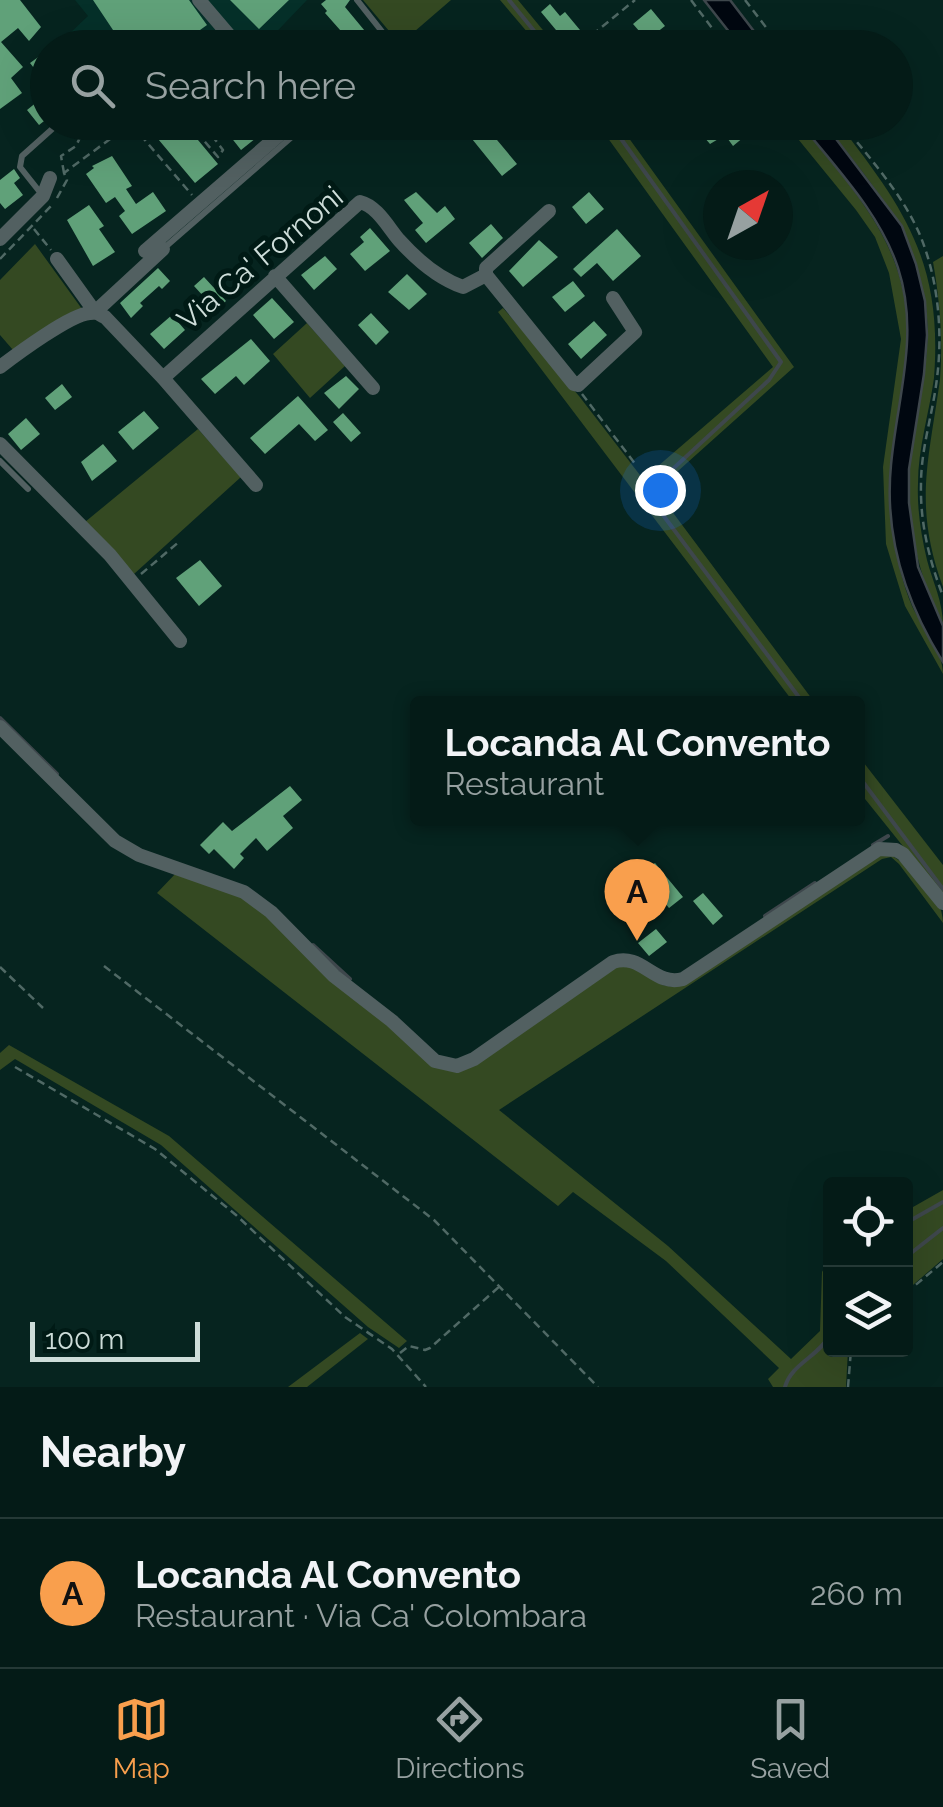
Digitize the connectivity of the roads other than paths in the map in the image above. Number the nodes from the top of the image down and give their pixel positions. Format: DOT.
graph roads {
  1 [pos="199,0"];
  2 [pos="357,0"];
  3 [pos="222,30"];
  4 [pos="380,30"];
  5 [pos="40,140"];
  6 [pos="273,140"];
  7 [pos="288,140"];
  8 [pos="57,175"];
  9 [pos="43,196"];
  10 [pos="549,211"];
  11 [pos="0,239"];
  12 [pos="163,249"];
  13 [pos="145,250"];
  14 [pos="57,259"];
  15 [pos="486,275"];
  16 [pos="276,276"];
  17 [pos="613,298"];
  18 [pos="96,312"];
  19 [pos="0,367"];
  20 [pos="163,378"];
  21 [pos="373,388"];
  22 [pos="0,444"];
  23 [pos="0,461"];
  24 [pos="256,485"];
  25 [pos="28,489"];
  26 [pos="180,642"];
  27 [pos="0,727"];
  28 [pos="943,903"];
  1 -- 3 [label="street"];
  2 -- 4 [label="lane"];
  5 -- 9 [label="lane"];
  6 -- 13 [label="street"];
  7 -- 12 [label="lane"];
  8 -- 9 [label="street"];
  9 -- 11 [label="street"];
  10 -- 15 [label="street"];
  12 -- 18 [label="street"];
  14 -- 18 [label="street"];
  15 -- 16 [label="street, Via Ca' Fornoni"];
  15 -- 17 [label="street"];
  16 -- 20 [label="street, Via Ca' Fornoni"];
  16 -- 21 [label="street"];
  18 -- 19 [label="street"];
  18 -- 20 [label="street"];
  20 -- 24 [label="street"];
  22 -- 26 [label="street"];
  23 -- 25 [label="lane"];
  27 -- 28 [label="street"];
}
